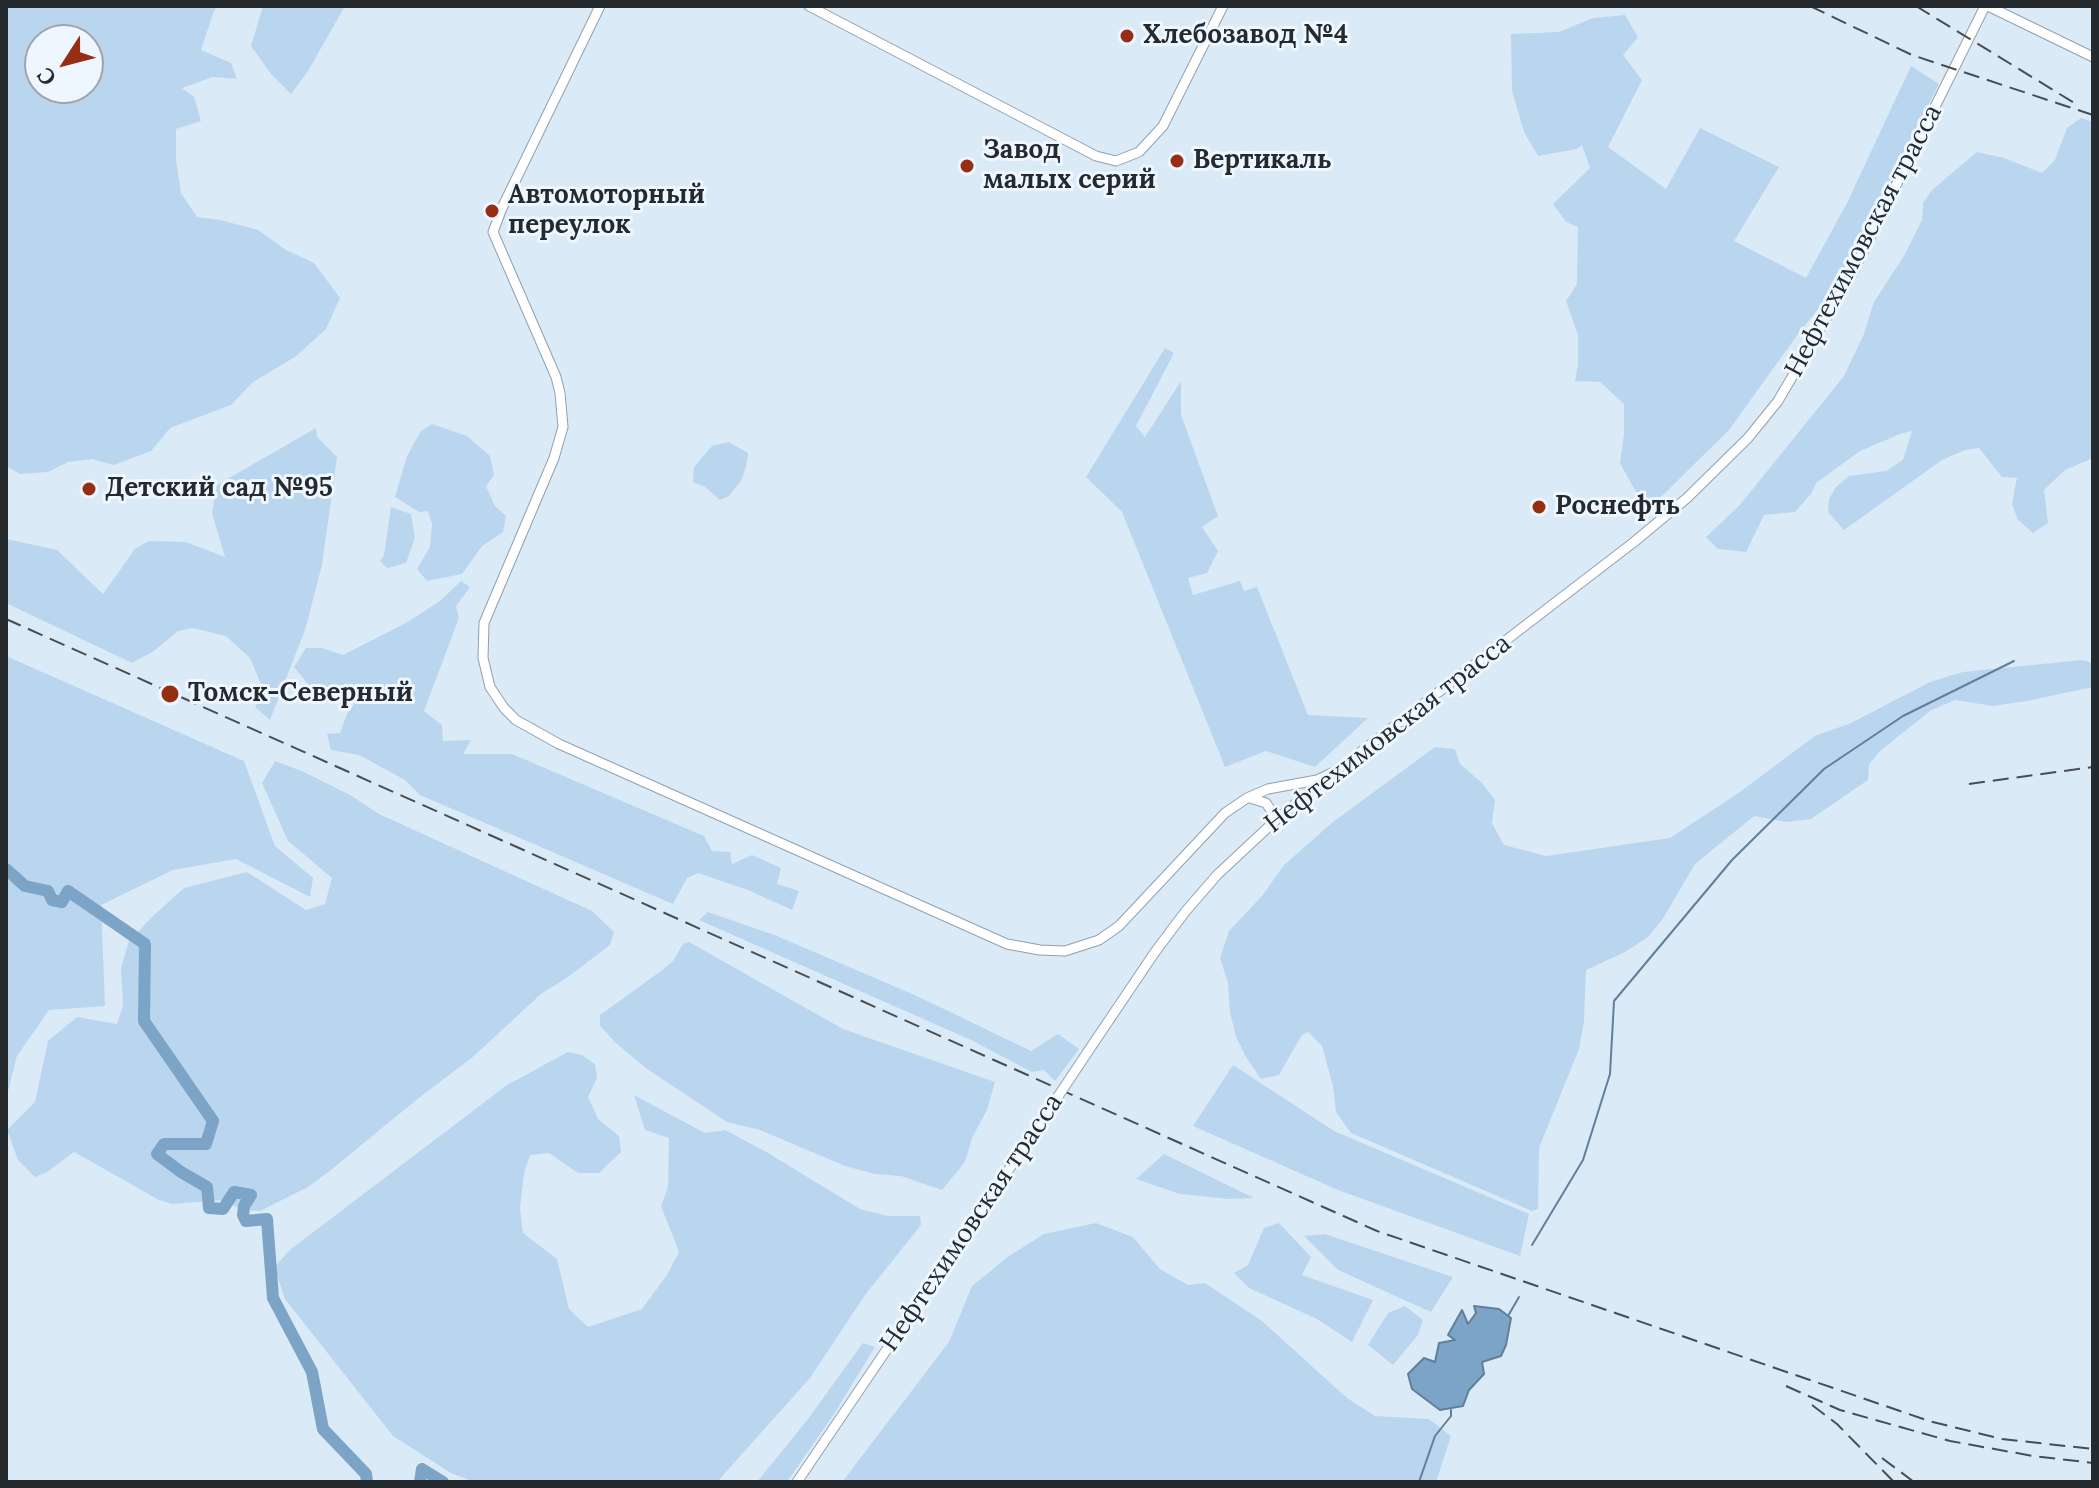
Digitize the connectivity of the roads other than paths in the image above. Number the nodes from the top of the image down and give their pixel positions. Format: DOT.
graph roads {
  1 [pos="600,6"];
  2 [pos="809,6"];
  3 [pos="1223,6"];
  4 [pos="1987,6"];
  5 [pos="2093,57"];
  6 [pos="1334,772"];
  7 [pos="1247,798"];
  8 [pos="1277,819"];
  9 [pos="797,1482"];
  1 -- 7 [label="street"];
  2 -- 3 [label="street"];
  4 -- 5 [label="street"];
  4 -- 6 [label="street, Нефтехимовская трасса"];
  6 -- 7 [label="street"];
  6 -- 8 [label="street, Нефтехимовская трасса"];
  7 -- 8 [label="street"];
  8 -- 9 [label="street, Нефтехимовская трасса, bridge"];
}
